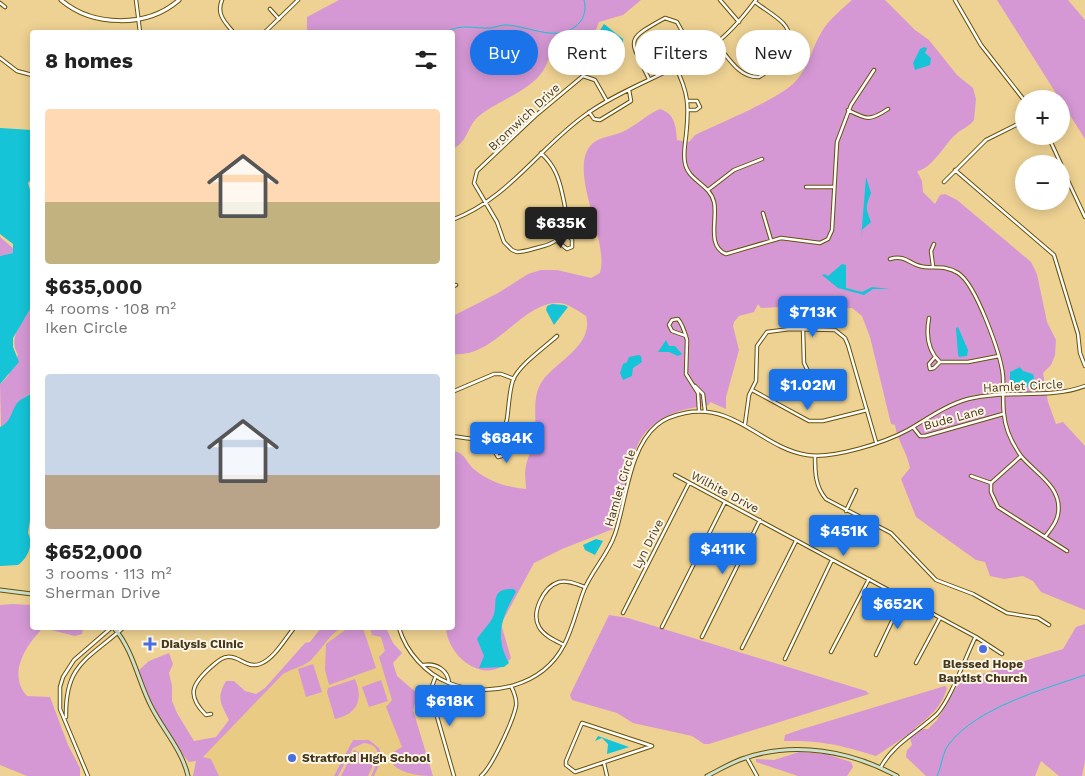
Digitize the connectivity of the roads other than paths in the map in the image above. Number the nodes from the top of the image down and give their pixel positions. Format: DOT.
graph roads {
  1 [pos="60,0"];
  2 [pos="136,0"];
  3 [pos="179,0"];
  4 [pos="222,0"];
  5 [pos="298,0"];
  6 [pos="720,0"];
  7 [pos="955,0"];
  8 [pos="756,1"];
  9 [pos="0,3"];
  10 [pos="6,7"];
  11 [pos="270,10"];
  12 [pos="138,19"];
  13 [pos="279,19"];
  14 [pos="739,22"];
  15 [pos="140,30"];
  16 [pos="231,30"];
  17 [pos="267,30"];
  18 [pos="643,30"];
  19 [pos="681,30"];
  20 [pos="726,34"];
  21 [pos="635,37"];
  22 [pos="635,52"];
  23 [pos="726,55"];
  24 [pos="0,58"];
  25 [pos="874,70"];
  26 [pos="30,74"];
  27 [pos="647,75"];
  28 [pos="657,75"];
  29 [pos="680,75"];
  30 [pos="649,79"];
  31 [pos="629,90"];
  32 [pos="1016,90"];
  33 [pos="606,101"];
  34 [pos="688,102"];
  35 [pos="888,109"];
  36 [pos="689,110"];
  37 [pos="848,110"];
  38 [pos="589,112"];
  39 [pos="1015,127"];
  40 [pos="541,153"];
  41 [pos="762,158"];
  42 [pos="955,170"];
  43 [pos="944,182"];
  44 [pos="1070,184"];
  45 [pos="806,187"];
  46 [pos="834,187"];
  47 [pos="708,190"];
  48 [pos="485,203"];
  49 [pos="763,213"];
  50 [pos="1085,217"];
  51 [pos="455,218"];
  52 [pos="563,233"];
  53 [pos="771,240"];
  54 [pos="557,241"];
  55 [pos="934,244"];
  56 [pos="890,259"];
  57 [pos="933,267"];
  58 [pos="928,318"];
  59 [pos="803,329"];
  60 [pos="557,336"];
  61 [pos="686,336"];
  62 [pos="999,356"];
  63 [pos="935,357"];
  64 [pos="940,362"];
  65 [pos="1085,366"];
  66 [pos="809,373"];
  67 [pos="514,379"];
  68 [pos="694,385"];
  69 [pos="1085,386"];
  70 [pos="455,389"];
  71 [pos="752,390"];
  72 [pos="1002,394"];
  73 [pos="867,410"];
  74 [pos="700,411"];
  75 [pos="705,411"];
  76 [pos="1003,414"];
  77 [pos="745,424"];
  78 [pos="913,426"];
  79 [pos="498,435"];
  80 [pos="455,436"];
  81 [pos="488,440"];
  82 [pos="876,442"];
  83 [pos="815,455"];
  84 [pos="1021,456"];
  85 [pos="675,475"];
  86 [pos="971,476"];
  87 [pos="689,483"];
  88 [pos="991,483"];
  89 [pos="856,490"];
  90 [pos="725,502"];
  91 [pos="846,511"];
  92 [pos="760,520"];
  93 [pos="1045,537"];
  94 [pos="796,541"];
  95 [pos="1067,551"];
  96 [pos="832,560"];
  97 [pos="930,564"];
  98 [pos="924,569"];
  99 [pos="869,579"];
  100 [pos="585,587"];
  101 [pos="0,590"];
  102 [pos="30,594"];
  103 [pos="903,598"];
  104 [pos="622,613"];
  105 [pos="940,618"];
  106 [pos="1049,625"];
  107 [pos="662,627"];
  108 [pos="111,630"];
  109 [pos="116,630"];
  110 [pos="120,630"];
  111 [pos="292,630"];
  112 [pos="400,630"];
  113 [pos="118,632"];
  114 [pos="702,637"];
  115 [pos="976,637"];
  116 [pos="564,645"];
  117 [pos="742,648"];
  118 [pos="832,652"];
  119 [pos="1002,654"];
  120 [pos="876,655"];
  121 [pos="785,659"];
  122 [pos="916,663"];
  123 [pos="423,665"];
  124 [pos="435,678"];
  125 [pos="449,683"];
  126 [pos="512,686"];
  127 [pos="211,714"];
  128 [pos="66,719"];
  129 [pos="747,757"];
  130 [pos="603,763"];
  131 [pos="881,767"];
  132 [pos="88,776"];
  133 [pos="188,776"];
  134 [pos="454,776"];
  135 [pos="481,776"];
  136 [pos="608,776"];
  137 [pos="707,776"];
  138 [pos="757,776"];
  139 [pos="896,776"];
  1 -- 12 [label="street"];
  2 -- 12 [label="street"];
  3 -- 12 [label="street"];
  4 -- 16 [label="street"];
  5 -- 13 [label="street"];
  6 -- 14 [label="street"];
  7 -- 32 [label="street"];
  8 -- 14 [label="street"];
  8 -- 23 [label="street"];
  9 -- 10 [label="street"];
  11 -- 13 [label="street"];
  12 -- 15 [label="street"];
  13 -- 17 [label="street"];
  14 -- 20 [label="street"];
  18 -- 19 [label="street"];
  21 -- 22 [label="street"];
  24 -- 26 [label="street"];
  25 -- 37 [label="street"];
  27 -- 30 [label="street"];
  28 -- 30 [label="street"];
  29 -- 34 [label="street"];
  30 -- 31 [label="street"];
  31 -- 33 [label="street"];
  31 -- 38 [label="street"];
  33 -- 38 [label="street"];
  33 -- 48 [label="street, Bromwich Drive"];
  34 -- 36 [label="street"];
  34 -- 36 [label="street"];
  35 -- 37 [label="street"];
  36 -- 47 [label="street"];
  37 -- 46 [label="street"];
  38 -- 40 [label="street"];
  39 -- 42 [label="street"];
  40 -- 48 [label="street"];
  40 -- 52 [label="street"];
  41 -- 47 [label="street"];
  42 -- 43 [label="street"];
  42 -- 65 [label="street"];
  44 -- 50 [label="street"];
  45 -- 46 [label="street"];
  46 -- 53 [label="street"];
  47 -- 53 [label="street"];
  48 -- 51 [label="street"];
  48 -- 54 [label="street"];
  49 -- 53 [label="street"];
  52 -- 54 [label="street"];
  52 -- 54 [label="street"];
  55 -- 57 [label="street"];
  56 -- 57 [label="street"];
  57 -- 62 [label="street"];
  58 -- 63 [label="street"];
  59 -- 66 [label="street"];
  59 -- 71 [label="street"];
  59 -- 73 [label="street"];
  60 -- 67 [label="street"];
  61 -- 61 [label="street"];
  61 -- 68 [label="street"];
  62 -- 64 [label="street"];
  62 -- 72 [label="street"];
  63 -- 64 [label="street"];
  63 -- 64 [label="street"];
  67 -- 70 [label="street"];
  67 -- 79 [label="street"];
  68 -- 74 [label="street"];
  68 -- 75 [label="street"];
  69 -- 72 [label="street, Hamlet Circle"];
  71 -- 73 [label="street"];
  71 -- 77 [label="street"];
  72 -- 76 [label="street"];
  72 -- 78 [label="street, Hamlet Circle"];
  73 -- 82 [label="street"];
  74 -- 75 [label="street, Hamlet Circle"];
  74 -- 100 [label="street, Hamlet Circle"];
  75 -- 77 [label="street, Hamlet Circle"];
  76 -- 78 [label="street, Bude Lane"];
  76 -- 84 [label="street"];
  77 -- 83 [label="street, Hamlet Circle"];
  78 -- 82 [label="street, Hamlet Circle"];
  79 -- 81 [label="street"];
  79 -- 81 [label="street"];
  80 -- 81 [label="street"];
  82 -- 83 [label="street, Hamlet Circle"];
  83 -- 91 [label="street"];
  84 -- 88 [label="street"];
  84 -- 93 [label="street"];
  85 -- 87 [label="street, Wilhite Drive"];
  86 -- 88 [label="street"];
  87 -- 90 [label="street, Wilhite Drive"];
  87 -- 104 [label="street, Lyn Drive"];
  88 -- 93 [label="street"];
  89 -- 91 [label="street"];
  90 -- 92 [label="street, Wilhite Drive"];
  90 -- 107 [label="street"];
  91 -- 98 [label="street"];
  92 -- 94 [label="street, Wilhite Drive"];
  92 -- 114 [label="street"];
  93 -- 95 [label="street"];
  94 -- 96 [label="street, Wilhite Drive"];
  94 -- 117 [label="street"];
  96 -- 99 [label="street, Wilhite Drive"];
  96 -- 121 [label="street"];
  97 -- 98 [label="street"];
  98 -- 106 [label="street"];
  99 -- 103 [label="street, Wilhite Drive"];
  99 -- 118 [label="street"];
  100 -- 116 [label="street, Hamlet Circle"];
  100 -- 116 [label="street"];
  101 -- 102 [label="main road"];
  103 -- 105 [label="street, Wilhite Drive"];
  103 -- 120 [label="street"];
  105 -- 115 [label="street, Wilhite Drive"];
  105 -- 122 [label="street"];
  108 -- 128 [label="street"];
  109 -- 113 [label="main road"];
  110 -- 113 [label="street"];
  111 -- 127 [label="street"];
  112 -- 123 [label="street, Hamlet Circle"];
  113 -- 128 [label="street"];
  113 -- 133 [label="main road"];
  115 -- 119 [label="street, Wilhite Drive"];
  115 -- 131 [label="street"];
  116 -- 126 [label="street, Hamlet Circle"];
  123 -- 124 [label="street, Hamlet Circle"];
  123 -- 125 [label="street"];
  124 -- 125 [label="street, Hamlet Circle"];
  124 -- 134 [label="street"];
  125 -- 126 [label="street, Hamlet Circle"];
  126 -- 135 [label="street"];
  128 -- 132 [label="street"];
  129 -- 131 [label="main road"];
  129 -- 137 [label="main road"];
  129 -- 138 [label="street"];
  130 -- 130 [label="street"];
  130 -- 136 [label="street"];
  131 -- 139 [label="main road"];
}
